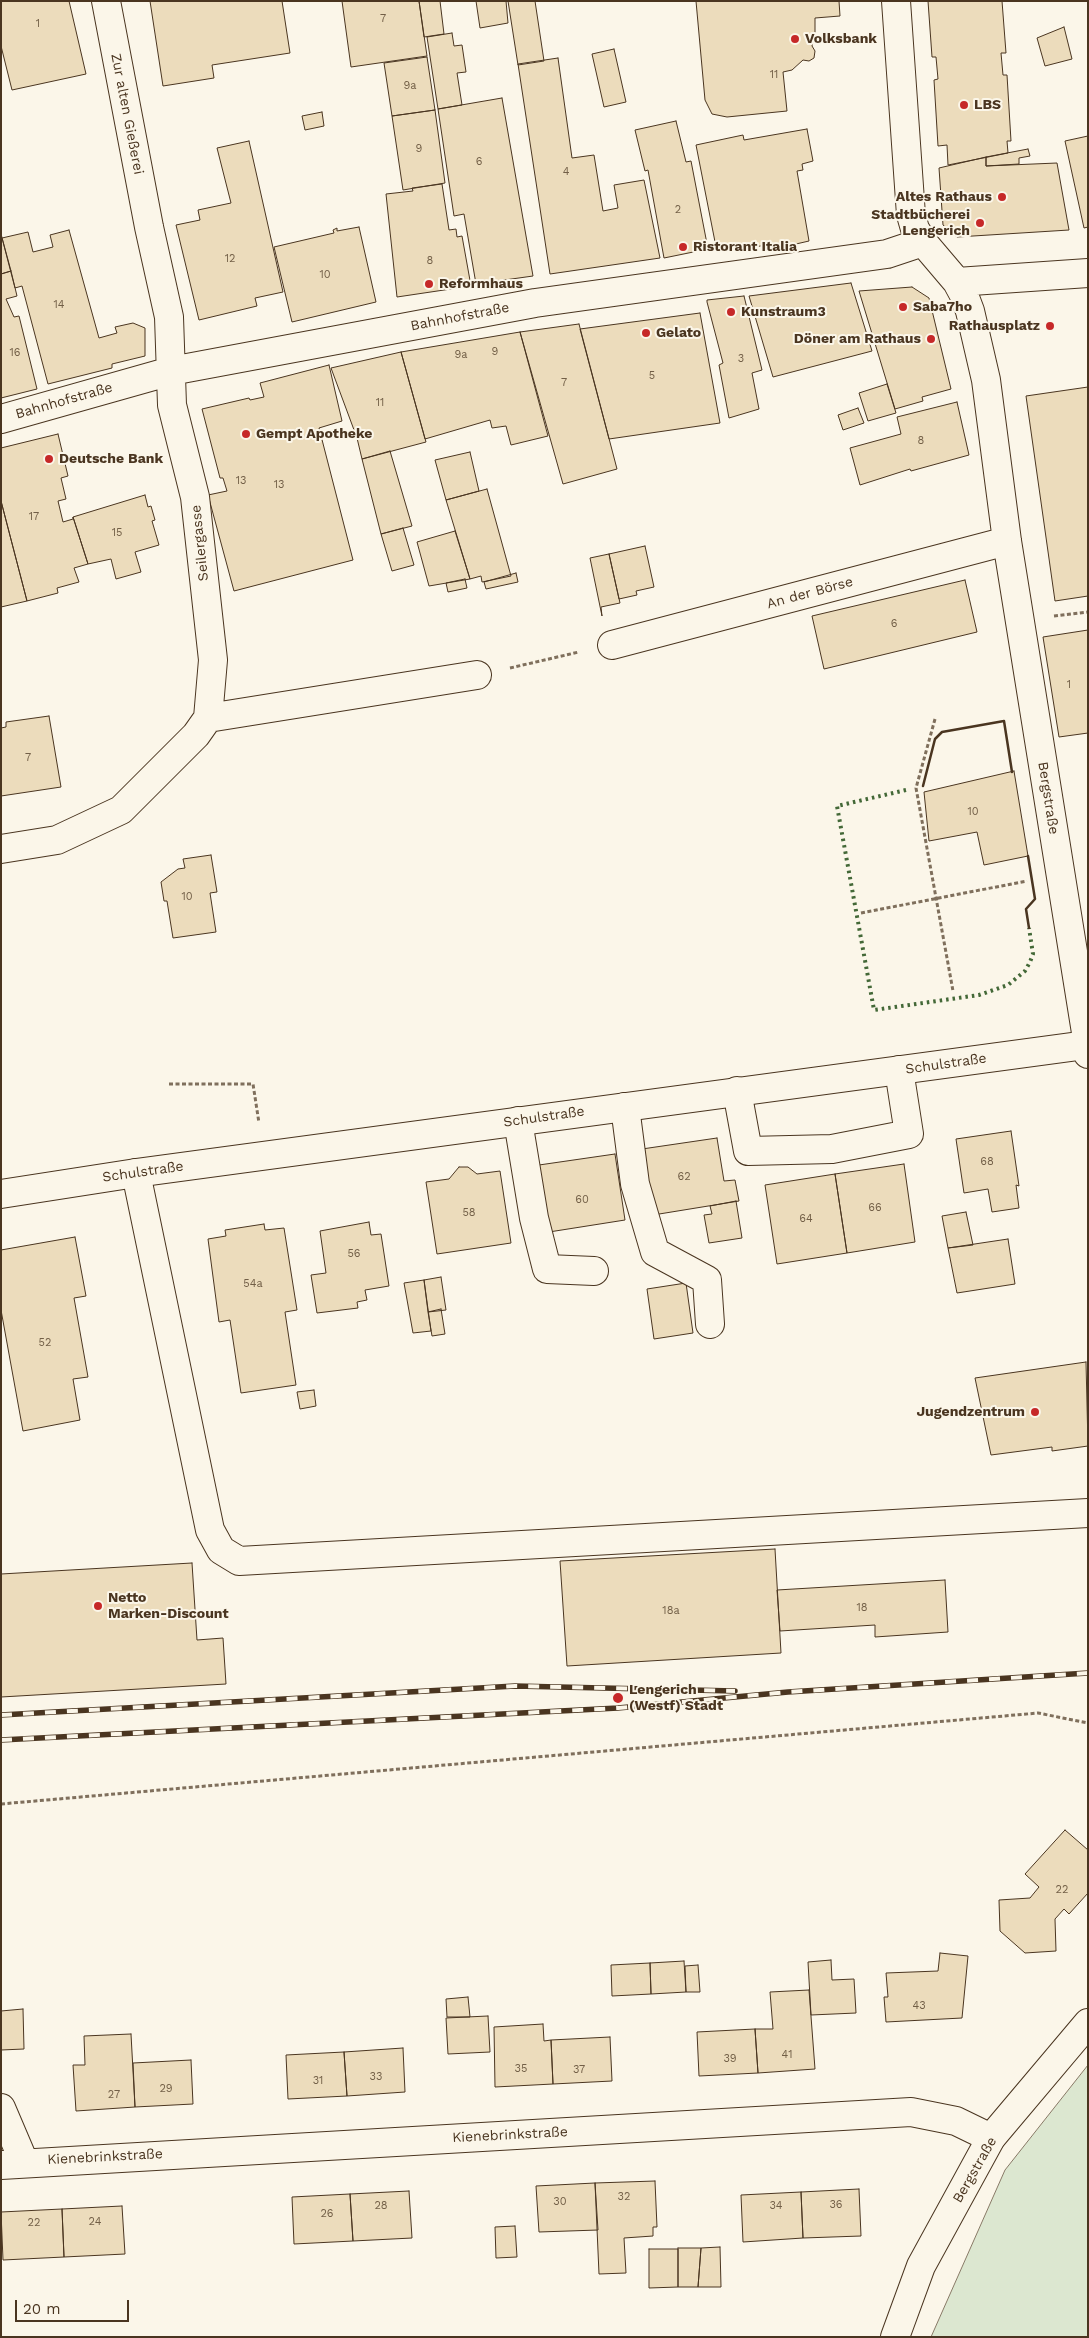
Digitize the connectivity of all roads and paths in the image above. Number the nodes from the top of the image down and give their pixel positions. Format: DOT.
graph roads {
  1 [pos="106,1"];
  2 [pos="896,1"];
  3 [pos="923,242"];
  4 [pos="1088,273"];
  5 [pos="957,282"];
  6 [pos="171,371"];
  7 [pos="1,419"];
  8 [pos="1008,541"];
  9 [pos="612,645"];
  10 [pos="477,674"];
  11 [pos="208,718"];
  12 [pos="935,719"];
  13 [pos="1,849"];
  14 [pos="1060,875"];
  15 [pos="936,898"];
  16 [pos="861,913"];
  17 [pos="953,991"];
  18 [pos="1087,1048"];
  19 [pos="899,1070"];
  20 [pos="169,1084"];
  21 [pos="737,1091"];
  22 [pos="625,1107"];
  23 [pos="518,1121"];
  24 [pos="263,1156"];
  25 [pos="136,1172"];
  26 [pos="1,1194"];
  27 [pos="594,1271"];
  28 [pos="710,1324"];
  29 [pos="1088,1513"];
  30 [pos="1088,1723"];
  31 [pos="1,1804"];
  32 [pos="1088,2023"];
  33 [pos="1,2108"];
  34 [pos="991,2138"];
  35 [pos="13,2163"];
  36 [pos="895,2337"];
  1 -- 6 [label="street, Zur alten Gießerei"];
  2 -- 3 [label="street"];
  3 -- 5 [label="street"];
  3 -- 6 [label="street, Bahnhofstraße"];
  4 -- 5 [label="street"];
  5 -- 8 [label="street"];
  6 -- 7 [label="street, Bahnhofstraße"];
  6 -- 11 [label="street, Seilergasse"];
  8 -- 9 [label="street, An der Börse"];
  8 -- 14 [label="street, Bergstraße"];
  9 -- 10 [label="path"];
  10 -- 11 [label="street"];
  11 -- 13 [label="street"];
  12 -- 15 [label="path"];
  14 -- 15 [label="path"];
  14 -- 18 [label="street, Bergstraße"];
  15 -- 16 [label="path"];
  15 -- 17 [label="path"];
  18 -- 19 [label="street, Schulstraße"];
  19 -- 21 [label="street, Schulstraße"];
  19 -- 21 [label="street"];
  20 -- 24 [label="path"];
  21 -- 22 [label="street, Schulstraße"];
  22 -- 23 [label="street, Schulstraße"];
  22 -- 28 [label="street"];
  23 -- 24 [label="street, Schulstraße"];
  23 -- 27 [label="street"];
  24 -- 25 [label="street, Schulstraße"];
  25 -- 26 [label="street, Schulstraße"];
  25 -- 29 [label="street"];
  30 -- 31 [label="path"];
  32 -- 34 [label="street, Bergstraße"];
  33 -- 35 [label="street, Kienebrinkstraße"];
  34 -- 35 [label="street, Kienebrinkstraße"];
  34 -- 36 [label="street, Bergstraße"];
}
